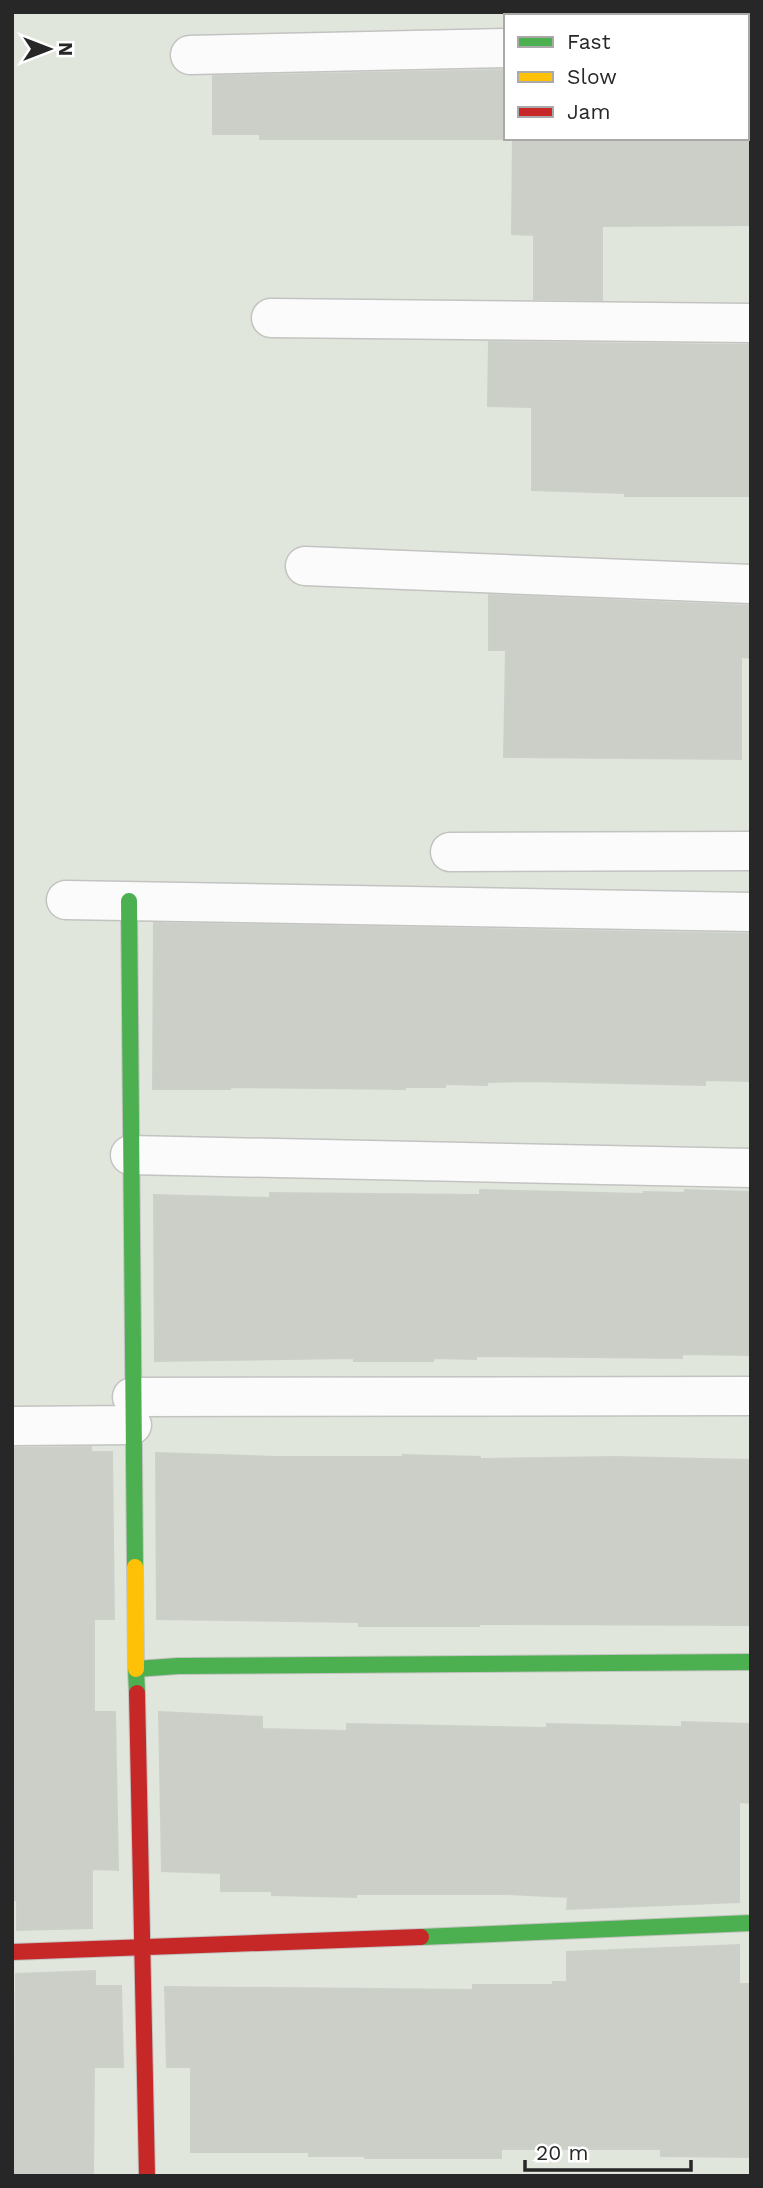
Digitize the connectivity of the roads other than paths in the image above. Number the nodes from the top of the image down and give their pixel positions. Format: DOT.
graph roads {
  1 [pos="504,48"];
  2 [pos="190,55"];
  3 [pos="271,318"];
  4 [pos="751,323"];
  5 [pos="304,566"];
  6 [pos="751,584"];
  7 [pos="751,851"];
  8 [pos="450,852"];
  9 [pos="66,900"];
  10 [pos="129,901"];
  11 [pos="751,912"];
  12 [pos="130,1155"];
  13 [pos="751,1168"];
  14 [pos="751,1395"];
  15 [pos="132,1411"];
  16 [pos="12,1426"];
  17 [pos="751,1662"];
  18 [pos="136,1669"];
  19 [pos="751,1923"];
  20 [pos="141,1948"];
  21 [pos="12,1952"];
  22 [pos="147,2176"];
  1 -- 2 [label="street"];
  3 -- 4 [label="street"];
  5 -- 6 [label="street"];
  7 -- 8 [label="street"];
  9 -- 10 [label="street"];
  10 -- 11 [label="street"];
  10 -- 12 [label="street"];
  12 -- 13 [label="street"];
  12 -- 15 [label="street"];
  14 -- 15 [label="street"];
  15 -- 16 [label="street"];
  15 -- 18 [label="street"];
  17 -- 18 [label="street"];
  18 -- 20 [label="street"];
  19 -- 20 [label="street"];
  20 -- 21 [label="street"];
  20 -- 22 [label="street"];
}
